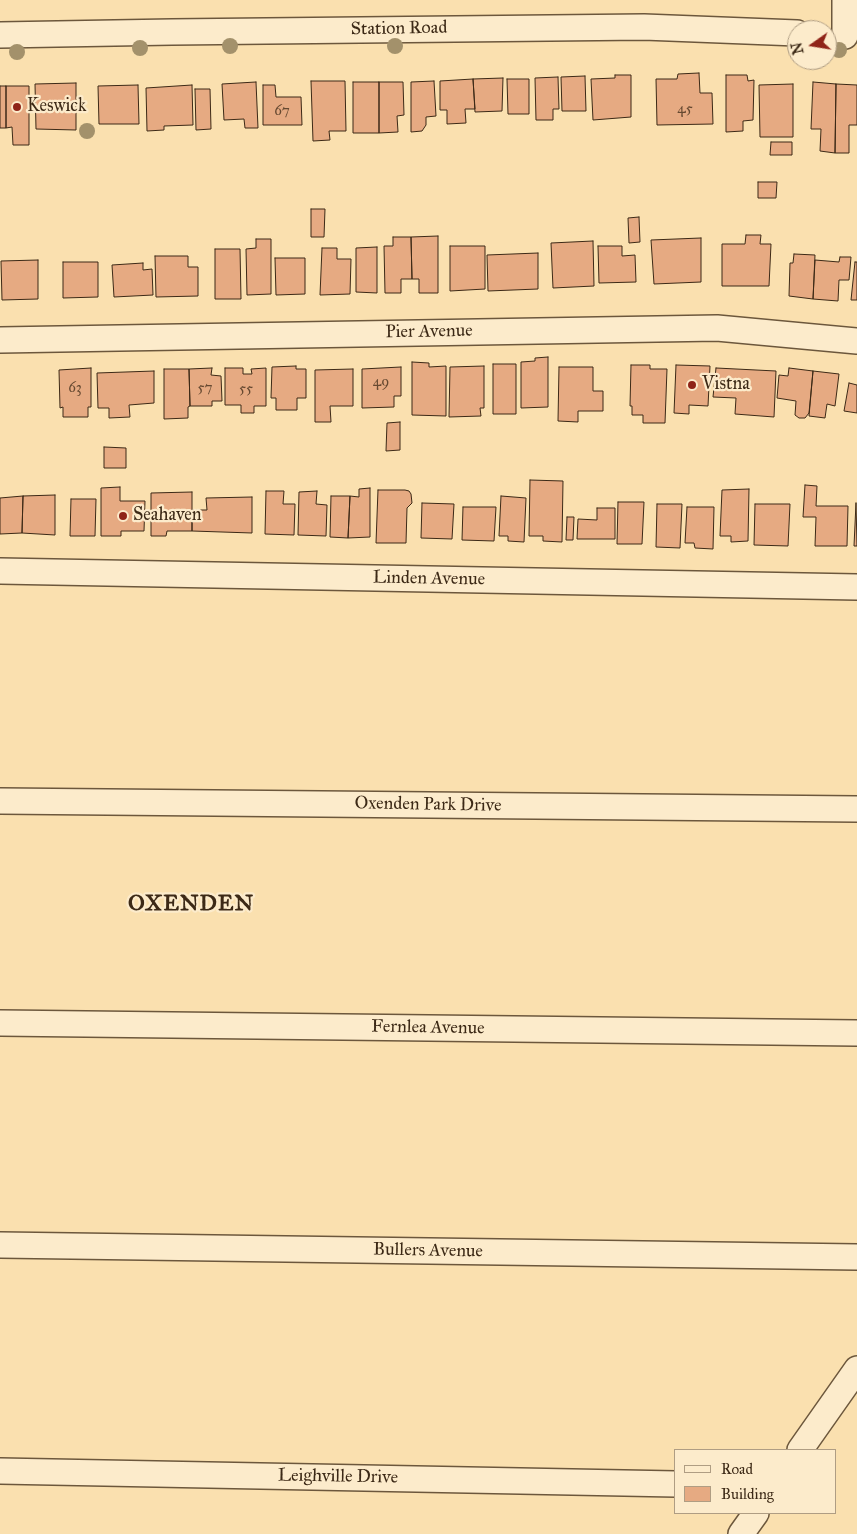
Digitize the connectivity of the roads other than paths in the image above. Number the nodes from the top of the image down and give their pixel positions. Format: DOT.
graph roads {
  1 [pos="845,0"];
  2 [pos="787,32"];
  3 [pos="0,36"];
  4 [pos="843,37"];
  5 [pos="0,340"];
  6 [pos="857,341"];
  7 [pos="0,571"];
  8 [pos="857,587"];
  9 [pos="0,801"];
  10 [pos="857,809"];
  11 [pos="0,1023"];
  12 [pos="857,1033"];
  13 [pos="0,1244"];
  14 [pos="857,1257"];
  15 [pos="857,1369"];
  16 [pos="801,1449"];
  17 [pos="0,1471"];
  18 [pos="674,1484"];
  19 [pos="755,1514"];
  20 [pos="741,1534"];
  1 -- 4 [label="street"];
  2 -- 3 [label="street, Station Road"];
  5 -- 6 [label="street, Pier Avenue"];
  7 -- 8 [label="street, Linden Avenue"];
  9 -- 10 [label="street, Oxenden Park Drive"];
  11 -- 12 [label="street, Fernlea Avenue"];
  13 -- 14 [label="street, Bullers Avenue"];
  15 -- 16 [label="street"];
  17 -- 18 [label="street, Leighville Drive"];
  19 -- 20 [label="street"];
}
